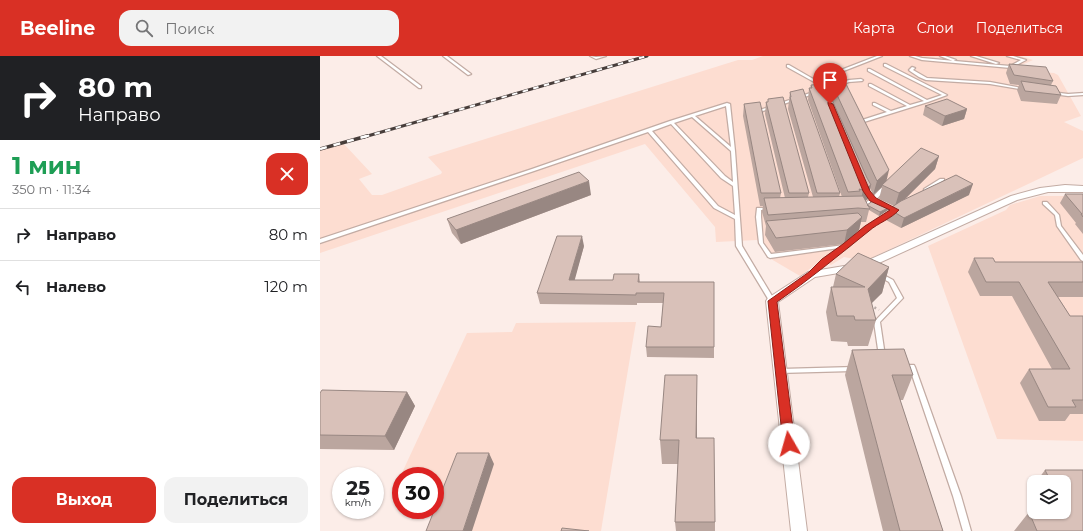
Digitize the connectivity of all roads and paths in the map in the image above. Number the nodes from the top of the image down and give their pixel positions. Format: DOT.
graph roads {
  1 [pos="379,56"];
  2 [pos="445,56"];
  3 [pos="592,56"];
  4 [pos="604,56"];
  5 [pos="880,56"];
  6 [pos="912,56"];
  7 [pos="942,56"];
  8 [pos="973,56"];
  9 [pos="1009,56"];
  10 [pos="963,63"];
  11 [pos="884,65"];
  12 [pos="788,66"];
  13 [pos="1011,67"];
  14 [pos="913,68"];
  15 [pos="869,70"];
  16 [pos="469,74"];
  17 [pos="861,80"];
  18 [pos="815,81"];
  19 [pos="870,85"];
  20 [pos="834,86"];
  21 [pos="420,87"];
  22 [pos="826,88"];
  23 [pos="841,89"];
  24 [pos="1027,89"];
  25 [pos="1048,92"];
  26 [pos="1083,94"];
  27 [pos="803,96"];
  28 [pos="828,96"];
  29 [pos="927,101"];
  30 [pos="783,103"];
  31 [pos="805,104"];
  32 [pos="874,104"];
  33 [pos="910,106"];
  34 [pos="761,110"];
  35 [pos="785,110"];
  36 [pos="890,112"];
  37 [pos="752,113"];
  38 [pos="692,115"];
  39 [pos="861,116"];
  40 [pos="763,117"];
  41 [pos="863,121"];
  42 [pos="671,122"];
  43 [pos="866,127"];
  44 [pos="649,130"];
  45 [pos="733,151"];
  46 [pos="942,180"];
  47 [pos="888,184"];
  48 [pos="734,185"];
  49 [pos="1083,189"];
  50 [pos="922,193"];
  51 [pos="872,198"];
  52 [pos="879,202"];
  53 [pos="1045,203"];
  54 [pos="890,207"];
  55 [pos="857,208"];
  56 [pos="778,209"];
  57 [pos="736,218"];
  58 [pos="861,226"];
  59 [pos="868,228"];
  60 [pos="762,233"];
  61 [pos="770,233"];
  62 [pos="320,241"];
  63 [pos="846,246"];
  64 [pos="1083,259"];
  65 [pos="864,266"];
  66 [pos="812,274"];
  67 [pos="772,301"];
  68 [pos="878,360"];
  69 [pos="898,368"];
  70 [pos="862,369"];
  71 [pos="780,371"];
  72 [pos="799,531"];
  73 [pos="967,531"];
  1 -- 21 [label="lane"];
  2 -- 16 [label="lane"];
  3 -- 4 [label="lane"];
  5 -- 18 [label="lane"];
  6 -- 10 [label="lane"];
  7 -- 10 [label="lane"];
  8 -- 13 [label="lane"];
  9 -- 13 [label="lane"];
  10 -- 13 [label="lane"];
  11 -- 29 [label="lane"];
  12 -- 18 [label="lane"];
  14 -- 24 [label="lane"];
  15 -- 29 [label="lane"];
  17 -- 20 [label="lane"];
  18 -- 22 [label="lane"];
  19 -- 33 [label="lane"];
  20 -- 22 [label="lane"];
  20 -- 23 [label="lane"];
  22 -- 27 [label="lane"];
  22 -- 28 [label="lane"];
  25 -- 26 [label="lane"];
  27 -- 30 [label="lane"];
  27 -- 31 [label="lane"];
  29 -- 33 [label="lane"];
  30 -- 34 [label="lane"];
  30 -- 35 [label="lane"];
  32 -- 36 [label="lane"];
  33 -- 36 [label="lane"];
  34 -- 37 [label="lane"];
  34 -- 40 [label="lane"];
  36 -- 41 [label="lane"];
  38 -- 42 [label="lane"];
  38 -- 45 [label="lane"];
  38 -- 45 [label="lane"];
  39 -- 41 [label="lane"];
  41 -- 43 [label="lane"];
  42 -- 44 [label="lane"];
  42 -- 48 [label="lane"];
  44 -- 57 [label="lane"];
  44 -- 62 [label="lane"];
  45 -- 48 [label="lane"];
  46 -- 50 [label="lane"];
  47 -- 51 [label="lane"];
  48 -- 57 [label="lane"];
  49 -- 65 [label="street"];
  51 -- 52 [label="lane"];
  51 -- 55 [label="lane"];
  53 -- 64 [label="lane"];
  54 -- 59 [label="lane"];
  56 -- 60 [label="lane"];
  57 -- 67 [label="lane"];
  58 -- 59 [label="lane"];
  59 -- 63 [label="lane"];
  60 -- 61 [label="lane"];
  60 -- 63 [label="lane"];
  63 -- 66 [label="lane"];
  65 -- 66 [label="street"];
  65 -- 68 [label="lane"];
  66 -- 67 [label="street"];
  67 -- 71 [label="street"];
  69 -- 73 [label="lane"];
  70 -- 71 [label="lane"];
  71 -- 72 [label="street"];
}
